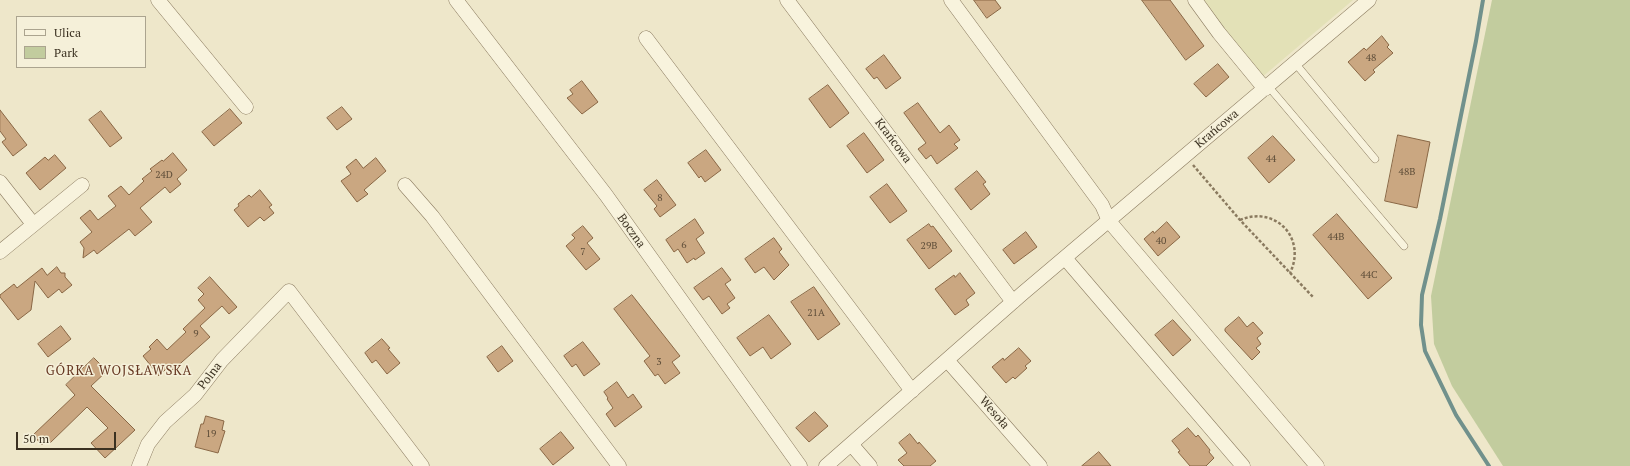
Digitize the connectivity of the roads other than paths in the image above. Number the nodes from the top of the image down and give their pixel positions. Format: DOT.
graph roads {
  1 [pos="158,0"];
  2 [pos="456,0"];
  3 [pos="787,0"];
  4 [pos="951,0"];
  5 [pos="1195,0"];
  6 [pos="1369,0"];
  7 [pos="646,38"];
  8 [pos="1295,63"];
  9 [pos="1266,88"];
  10 [pos="246,107"];
  11 [pos="1375,159"];
  12 [pos="0,182"];
  13 [pos="82,185"];
  14 [pos="405,185"];
  15 [pos="1109,221"];
  16 [pos="34,224"];
  17 [pos="1404,246"];
  18 [pos="0,252"];
  19 [pos="1065,258"];
  20 [pos="1013,302"];
  21 [pos="948,360"];
  22 [pos="912,391"];
  23 [pos="851,444"];
  24 [pos="139,466"];
  25 [pos="422,466"];
  26 [pos="619,466"];
  27 [pos="800,466"];
  28 [pos="826,466"];
  29 [pos="870,466"];
  30 [pos="1040,466"];
  31 [pos="1243,466"];
  32 [pos="1318,466"];
  1 -- 10 [label="street"];
  2 -- 27 [label="street, Boczna"];
  3 -- 20 [label="street, Krańcowa"];
  4 -- 15 [label="street"];
  5 -- 9 [label="street"];
  6 -- 8 [label="street, Krańcowa"];
  7 -- 22 [label="street"];
  8 -- 9 [label="street, Krańcowa"];
  8 -- 11 [label="lane"];
  9 -- 15 [label="street, Krańcowa"];
  9 -- 17 [label="lane"];
  12 -- 16 [label="street"];
  13 -- 16 [label="street"];
  14 -- 26 [label="street"];
  15 -- 19 [label="street, Krańcowa"];
  15 -- 32 [label="street"];
  16 -- 18 [label="street"];
  19 -- 20 [label="street, Krańcowa"];
  19 -- 31 [label="street"];
  20 -- 21 [label="street, Krańcowa"];
  21 -- 22 [label="street, Krańcowa"];
  21 -- 30 [label="street, Wesoła"];
  22 -- 23 [label="street, Krańcowa"];
  23 -- 28 [label="street, Krańcowa"];
  23 -- 29 [label="street"];
  24 -- 25 [label="street, Polna"];
}
